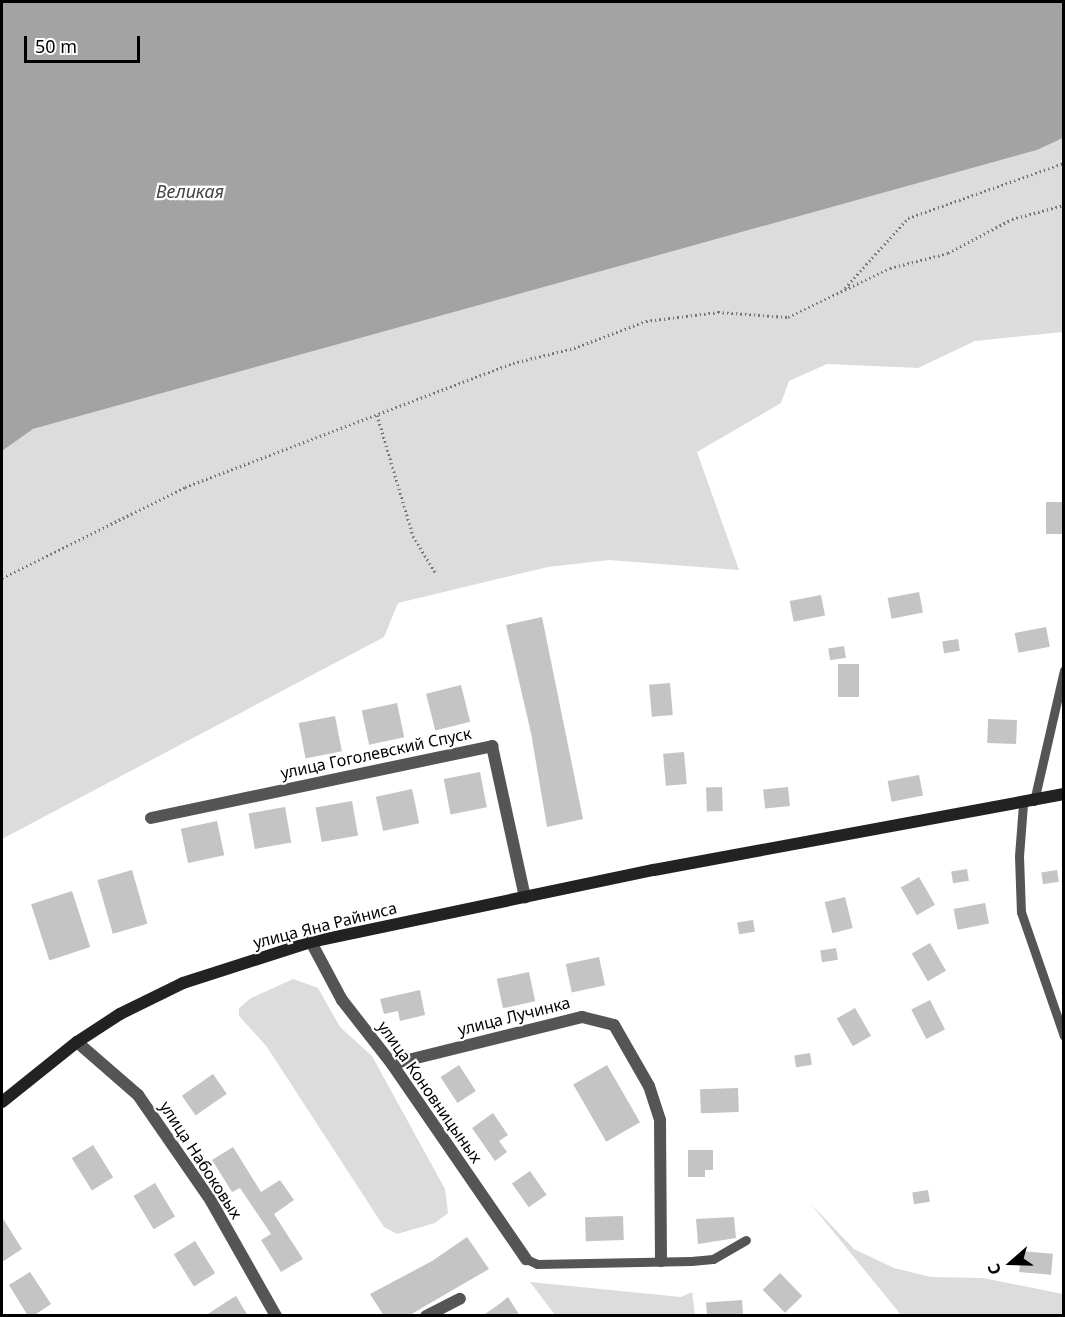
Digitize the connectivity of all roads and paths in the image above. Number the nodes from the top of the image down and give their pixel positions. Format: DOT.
graph roads {
  1 [pos="1064,164"];
  2 [pos="1064,205"];
  3 [pos="844,289"];
  4 [pos="377,415"];
  5 [pos="435,572"];
  6 [pos="2,578"];
  7 [pos="1064,670"];
  8 [pos="1064,794"];
  9 [pos="1029,802"];
  10 [pos="150,818"];
  11 [pos="525,897"];
  12 [pos="311,942"];
  13 [pos="1064,1036"];
  14 [pos="76,1042"];
  15 [pos="392,1064"];
  16 [pos="2,1101"];
  17 [pos="746,1240"];
  18 [pos="526,1259"];
  19 [pos="660,1261"];
  20 [pos="460,1299"];
  21 [pos="276,1316"];
  22 [pos="426,1316"];
  1 -- 3 [label="path"];
  2 -- 3 [label="path"];
  3 -- 4 [label="path"];
  4 -- 5 [label="path"];
  4 -- 6 [label="path"];
  7 -- 9 [label="lane"];
  8 -- 9 [label="street, улица Яна Райниса"];
  9 -- 11 [label="street, улица Яна Райниса"];
  9 -- 13 [label="lane"];
  10 -- 11 [label="street, улица Гоголевский Спуск"];
  11 -- 12 [label="street, улица Яна Райниса"];
  12 -- 14 [label="street, улица Яна Райниса"];
  12 -- 15 [label="street, улица Коновницыных"];
  14 -- 16 [label="street, улица Яна Райниса"];
  14 -- 21 [label="street, улица Набоковых"];
  15 -- 18 [label="street, улица Коновницыных"];
  15 -- 19 [label="street, улица Лучинка"];
  17 -- 19 [label="lane"];
  18 -- 19 [label="lane"];
  20 -- 22 [label="street"];
}
